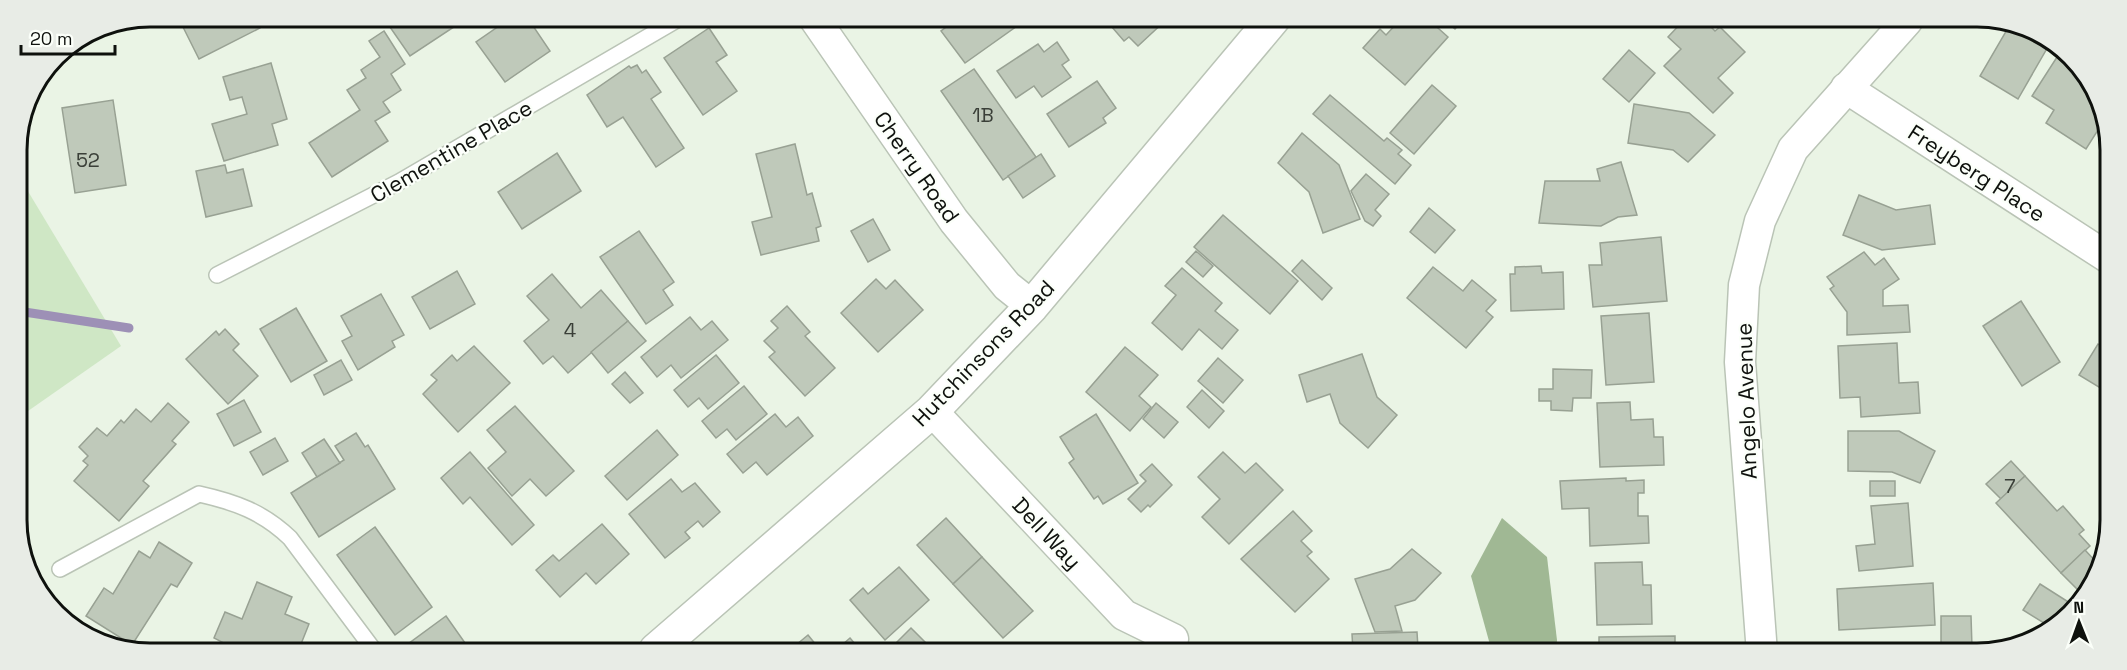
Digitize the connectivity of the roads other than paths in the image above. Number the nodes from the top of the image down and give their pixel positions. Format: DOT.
graph roads {
  1 [pos="665,27"];
  2 [pos="820,27"];
  3 [pos="1266,27"];
  4 [pos="1902,27"];
  5 [pos="1846,88"];
  6 [pos="2100,252"];
  7 [pos="217,274"];
  8 [pos="1032,306"];
  9 [pos="932,411"];
  10 [pos="60,569"];
  11 [pos="1173,639"];
  12 [pos="368,643"];
  13 [pos="664,643"];
  14 [pos="1761,643"];
  1 -- 7 [label="lane, Clementine Place"];
  2 -- 8 [label="street, Cherry Road"];
  3 -- 8 [label="street, Hutchinsons Road"];
  4 -- 5 [label="street, Angelo Avenue"];
  5 -- 6 [label="street, Freyberg Place"];
  5 -- 14 [label="street, Angelo Avenue"];
  8 -- 9 [label="street, Hutchinsons Road"];
  9 -- 11 [label="street, Dell Way"];
  9 -- 13 [label="street, Hutchinsons Road"];
  10 -- 12 [label="lane"];
}
